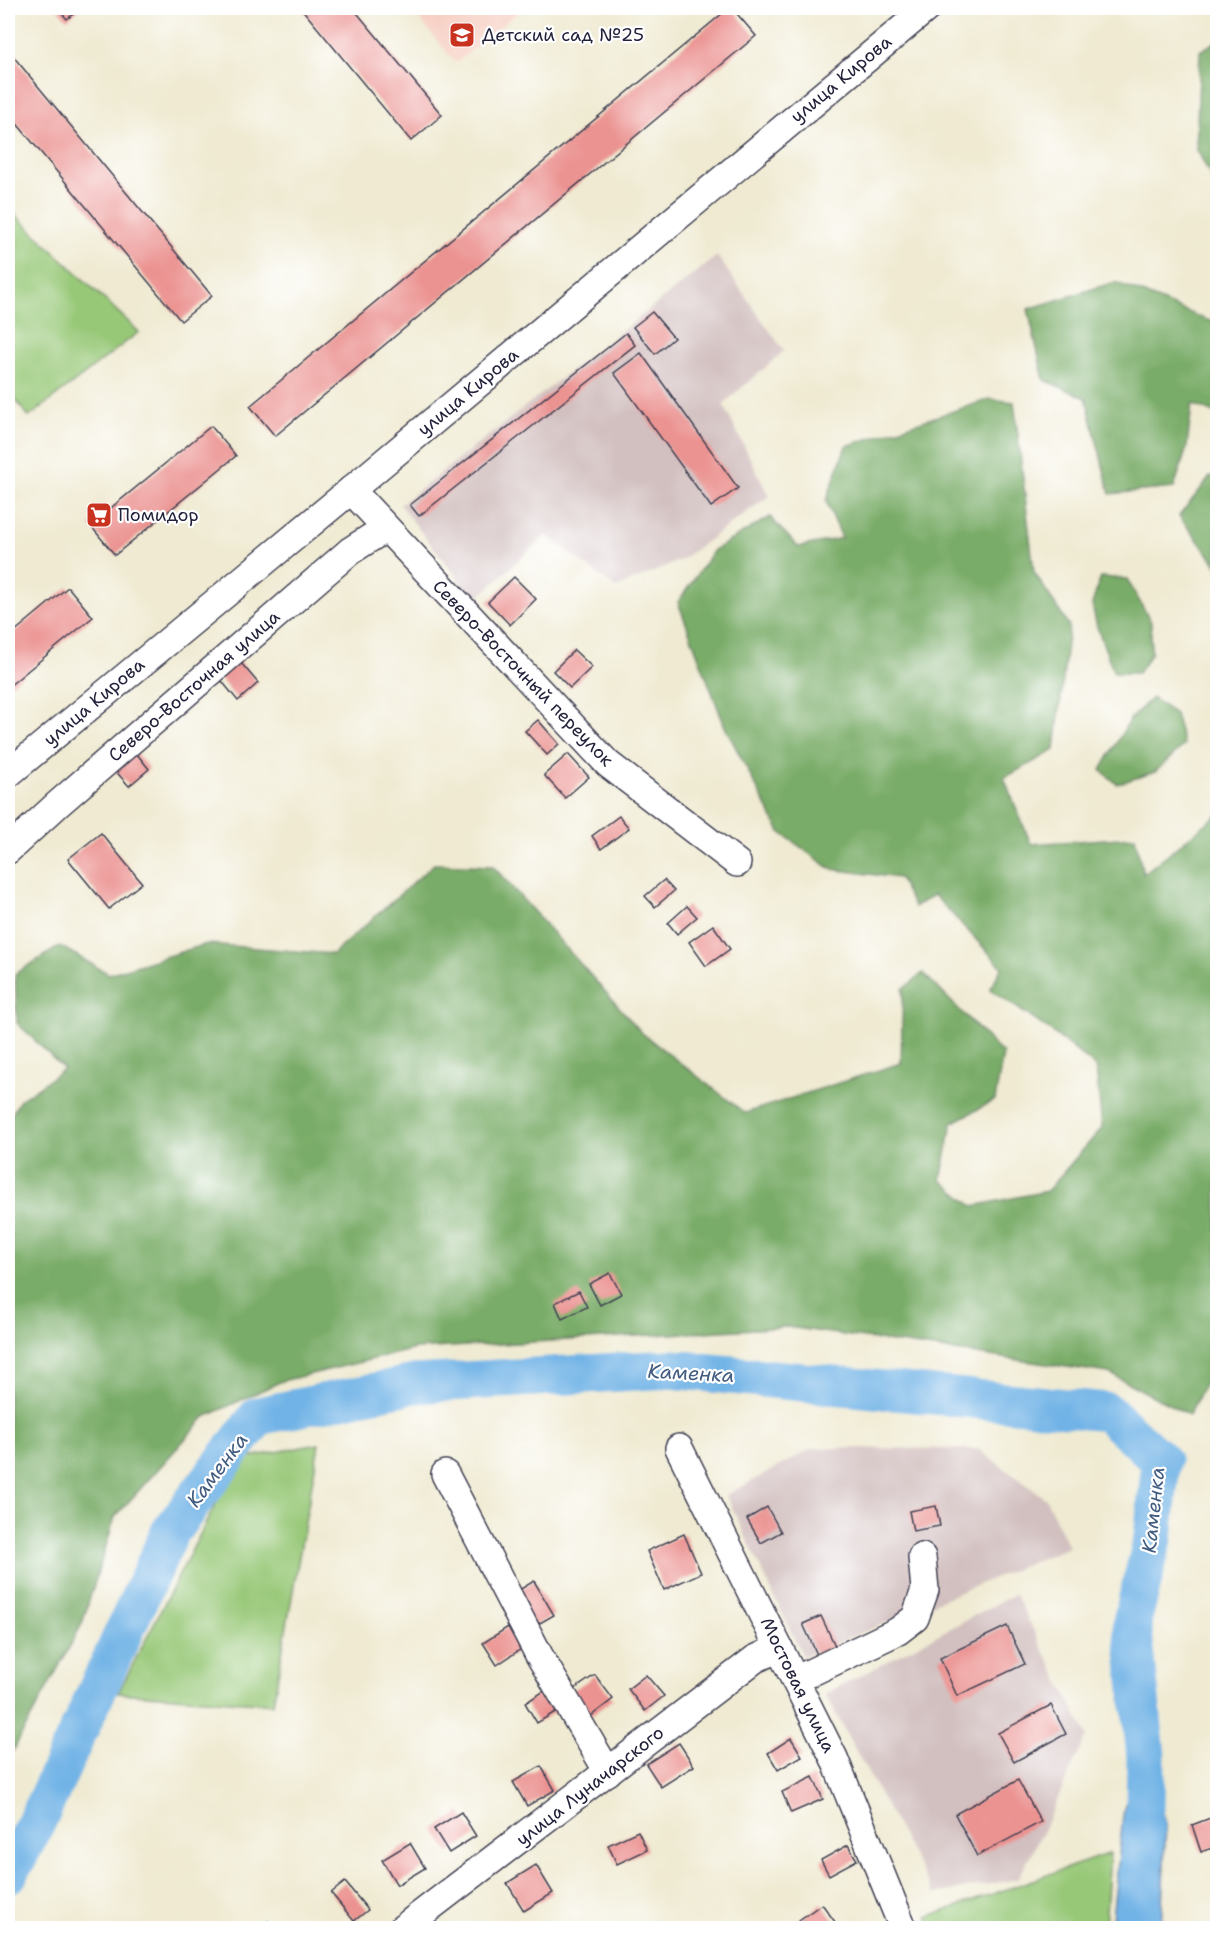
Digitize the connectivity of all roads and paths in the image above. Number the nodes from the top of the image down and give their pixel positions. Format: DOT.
graph roads {
  1 [pos="927,8"];
  2 [pos="351,490"];
  3 [pos="386,528"];
  4 [pos="8,774"];
  5 [pos="8,850"];
  6 [pos="737,863"];
  7 [pos="679,1448"];
  8 [pos="445,1474"];
  9 [pos="922,1557"];
  10 [pos="779,1648"];
  11 [pos="795,1680"];
  12 [pos="608,1772"];
  13 [pos="901,1928"];
  14 [pos="404,1929"];
  1 -- 2 [label="street, улица Кирова"];
  2 -- 3 [label="street, Северо-Восточный переулок"];
  2 -- 4 [label="street, улица Кирова"];
  3 -- 5 [label="street, Северо-Восточная улица"];
  3 -- 6 [label="street, Северо-Восточный переулок"];
  7 -- 10 [label="street, Мостовая улица"];
  8 -- 12 [label="street"];
  9 -- 11 [label="street"];
  10 -- 11 [label="street, Мостовая улица"];
  10 -- 12 [label="street, улица Луначарского"];
  11 -- 13 [label="street, Мостовая улица"];
  12 -- 14 [label="street, улица Луначарского"];
}
